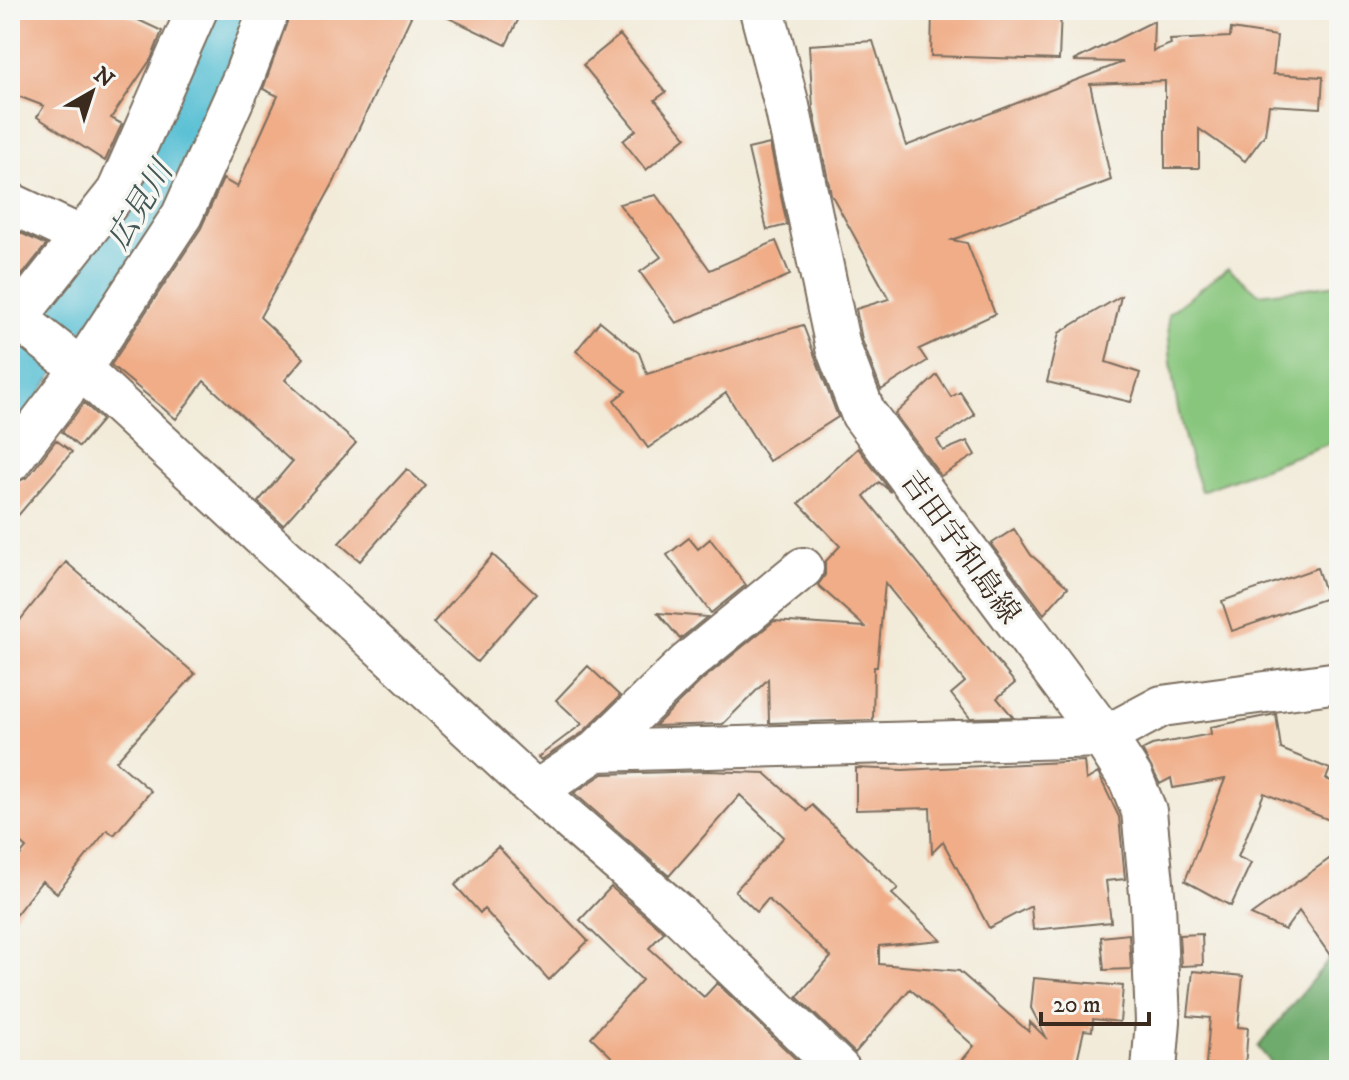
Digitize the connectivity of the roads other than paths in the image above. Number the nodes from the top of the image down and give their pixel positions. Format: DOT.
graph roads {
  1 [pos="197,10"];
  2 [pos="269,10"];
  3 [pos="762,10"];
  4 [pos="10,203"];
  5 [pos="82,237"];
  6 [pos="18,324"];
  7 [pos="75,364"];
  8 [pos="10,462"];
  9 [pos="803,568"];
  10 [pos="1339,682"];
  11 [pos="1104,737"];
  12 [pos="596,751"];
  13 [pos="536,791"];
  14 [pos="840,1070"];
  15 [pos="1154,1070"];
  1 -- 5 [label="street"];
  2 -- 7 [label="street"];
  3 -- 11 [label="main road, 吉田宇和島線"];
  4 -- 5 [label="street"];
  5 -- 6 [label="street"];
  6 -- 7 [label="street"];
  7 -- 8 [label="street"];
  7 -- 13 [label="street"];
  9 -- 12 [label="street"];
  10 -- 11 [label="street"];
  11 -- 12 [label="street"];
  11 -- 15 [label="main road, 吉田宇和島線"];
  12 -- 13 [label="street"];
  13 -- 14 [label="street"];
}
